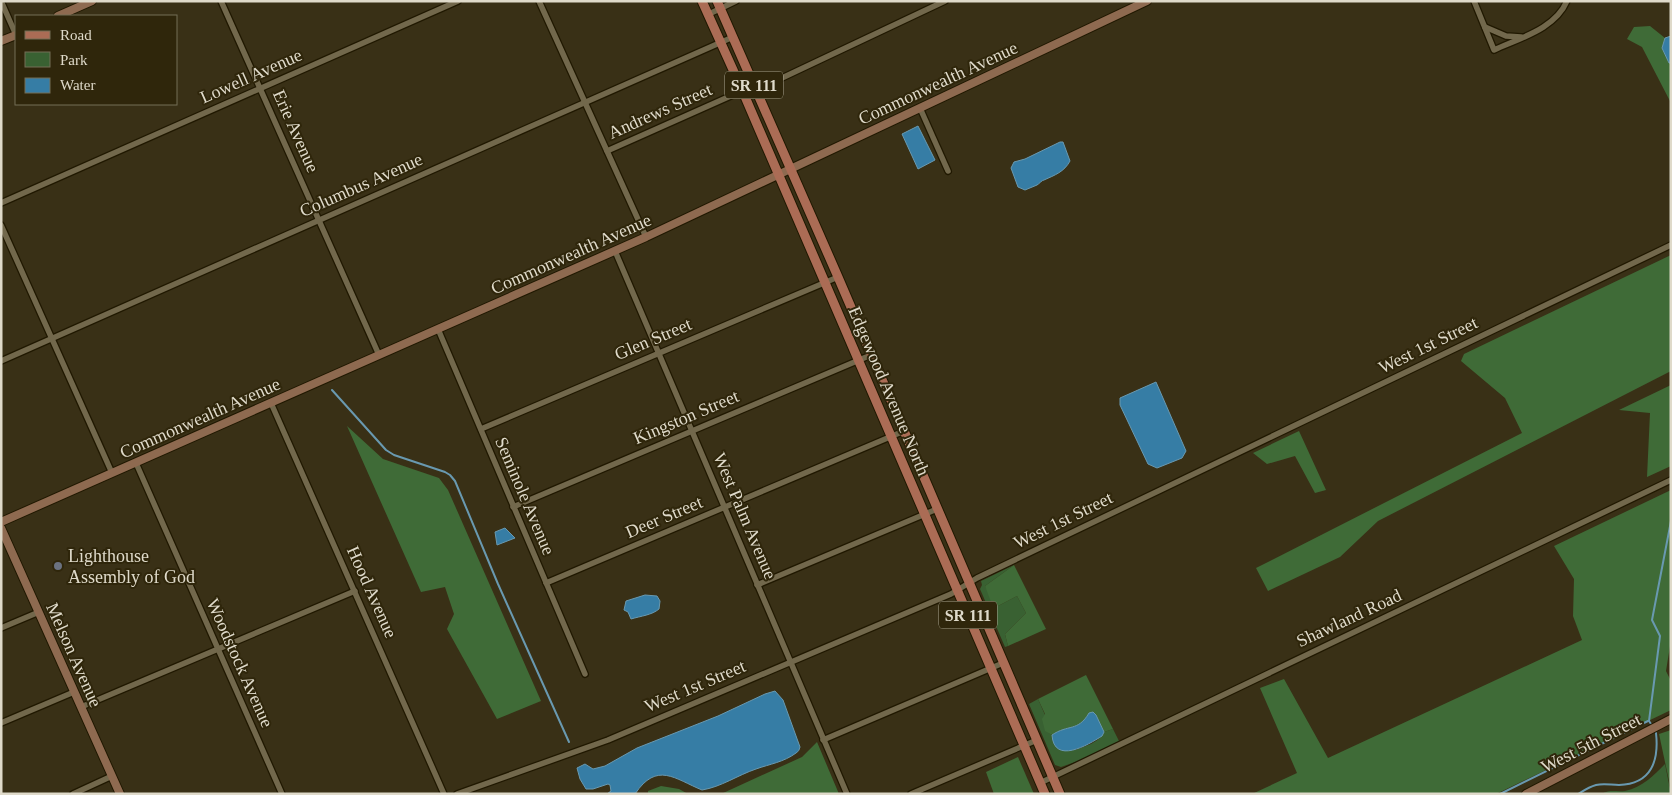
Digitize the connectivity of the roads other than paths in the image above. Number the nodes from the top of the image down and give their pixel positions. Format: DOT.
graph roads {
  1 [pos="1,1"];
  2 [pos="92,1"];
  3 [pos="221,1"];
  4 [pos="458,1"];
  5 [pos="539,1"];
  6 [pos="702,1"];
  7 [pos="736,1"];
  8 [pos="945,1"];
  9 [pos="1147,1"];
  10 [pos="1474,1"];
  11 [pos="1567,1"];
  12 [pos="719,5"];
  13 [pos="707,14"];
  14 [pos="60,15"];
  15 [pos="1485,28"];
  16 [pos="15,33"];
  17 [pos="15,35"];
  18 [pos="733,37"];
  19 [pos="1522,37"];
  20 [pos="1,42"];
  21 [pos="720,43"];
  22 [pos="260,88"];
  23 [pos="756,89"];
  24 [pos="743,92"];
  25 [pos="585,103"];
  26 [pos="920,108"];
  27 [pos="607,151"];
  28 [pos="791,169"];
  29 [pos="948,171"];
  30 [pos="778,175"];
  31 [pos="1,203"];
  32 [pos="320,220"];
  33 [pos="1,225"];
  34 [pos="646,237"];
  35 [pos="1671,245"];
  36 [pos="616,250"];
  37 [pos="838,277"];
  38 [pos="824,282"];
  39 [pos="438,329"];
  40 [pos="52,338"];
  41 [pos="659,354"];
  42 [pos="379,355"];
  43 [pos="871,355"];
  44 [pos="858,360"];
  45 [pos="1,361"];
  46 [pos="271,403"];
  47 [pos="481,429"];
  48 [pos="692,430"];
  49 [pos="904,431"];
  50 [pos="892,436"];
  51 [pos="136,463"];
  52 [pos="112,473"];
  53 [pos="1671,480"];
  54 [pos="513,506"];
  55 [pos="725,508"];
  56 [pos="937,509"];
  57 [pos="925,514"];
  58 [pos="1,522"];
  59 [pos="1,528"];
  60 [pos="969,582"];
  61 [pos="546,583"];
  62 [pos="758,585"];
  63 [pos="957,589"];
  64 [pos="355,591"];
  65 [pos="39,612"];
  66 [pos="1,628"];
  67 [pos="218,650"];
  68 [pos="791,662"];
  69 [pos="1003,662"];
  70 [pos="991,668"];
  71 [pos="586,674"];
  72 [pos="74,692"];
  73 [pos="81,707"];
  74 [pos="1671,719"];
  75 [pos="1,723"];
  76 [pos="823,740"];
  77 [pos="1037,740"];
  78 [pos="1024,746"];
  79 [pos="112,776"];
  80 [pos="1052,777"];
  81 [pos="1040,783"];
  82 [pos="73,794"];
  83 [pos="120,794"];
  84 [pos="282,794"];
  85 [pos="444,794"];
  86 [pos="457,794"];
  87 [pos="847,794"];
  88 [pos="911,794"];
  89 [pos="1045,794"];
  90 [pos="1060,794"];
  91 [pos="1526,794"];
  1 -- 16 [label="street"];
  2 -- 14 [label="main road"];
  3 -- 22 [label="street, Erie Avenue"];
  4 -- 22 [label="street, Lowell Avenue"];
  5 -- 25 [label="street"];
  6 -- 13 [label="main road, Edgewood Avenue North / SR 111"];
  7 -- 12 [label="street"];
  8 -- 23 [label="street, Andrews Street"];
  9 -- 26 [label="main road, Commonwealth Avenue"];
  10 -- 15 [label="street"];
  11 -- 19 [label="street"];
  12 -- 13 [label="street"];
  12 -- 18 [label="main road, Edgewood Avenue North / SR 111"];
  13 -- 21 [label="main road, Edgewood Avenue North / SR 111"];
  15 -- 19 [label="street"];
  15 -- 19 [label="street"];
  17 -- 20 [label="main road"];
  18 -- 21 [label="street, Columbus Avenue"];
  18 -- 23 [label="main road, Edgewood Avenue North / SR 111"];
  21 -- 24 [label="main road, Edgewood Avenue North / SR 111"];
  21 -- 25 [label="street, Columbus Avenue"];
  22 -- 31 [label="street, Lowell Avenue"];
  22 -- 32 [label="street, Erie Avenue"];
  23 -- 24 [label="street, Andrews Street"];
  23 -- 28 [label="main road, Edgewood Avenue North / SR 111"];
  24 -- 27 [label="street, Andrews Street"];
  24 -- 30 [label="main road, Edgewood Avenue North / SR 111"];
  25 -- 27 [label="street"];
  25 -- 32 [label="street, Columbus Avenue"];
  26 -- 28 [label="main road, Commonwealth Avenue"];
  26 -- 29 [label="street"];
  27 -- 34 [label="street"];
  28 -- 30 [label="main road, Commonwealth Avenue"];
  28 -- 37 [label="main road, Edgewood Avenue North / SR 111"];
  30 -- 34 [label="main road, Commonwealth Avenue"];
  30 -- 38 [label="main road, Edgewood Avenue North / SR 111"];
  32 -- 40 [label="street, Columbus Avenue"];
  32 -- 42 [label="street, Erie Avenue"];
  33 -- 40 [label="street"];
  34 -- 36 [label="main road, Commonwealth Avenue"];
  35 -- 60 [label="street, West 1st Street"];
  36 -- 39 [label="main road, Commonwealth Avenue"];
  36 -- 41 [label="street, West Palm Avenue"];
  37 -- 38 [label="street, Glen Street"];
  37 -- 43 [label="main road, Edgewood Avenue North / SR 111"];
  38 -- 41 [label="street, Glen Street"];
  38 -- 44 [label="main road, Edgewood Avenue North / SR 111"];
  39 -- 42 [label="main road, Commonwealth Avenue"];
  39 -- 47 [label="street, Seminole Avenue"];
  40 -- 45 [label="street, Columbus Avenue"];
  40 -- 52 [label="street"];
  41 -- 47 [label="street, Glen Street"];
  41 -- 48 [label="street, West Palm Avenue"];
  42 -- 46 [label="main road, Commonwealth Avenue"];
  43 -- 44 [label="street, Kingston Street"];
  43 -- 49 [label="main road, Edgewood Avenue North / SR 111"];
  44 -- 48 [label="street, Kingston Street"];
  44 -- 50 [label="main road, Edgewood Avenue North / SR 111"];
  46 -- 51 [label="main road, Commonwealth Avenue"];
  46 -- 64 [label="street, Hood Avenue"];
  47 -- 54 [label="street, Seminole Avenue"];
  48 -- 54 [label="street, Kingston Street"];
  48 -- 55 [label="street, West Palm Avenue"];
  49 -- 50 [label="street, Deer Street"];
  49 -- 56 [label="main road, Edgewood Avenue North / SR 111"];
  50 -- 55 [label="street, Deer Street"];
  50 -- 57 [label="main road, Edgewood Avenue North / SR 111"];
  51 -- 52 [label="main road, Commonwealth Avenue"];
  51 -- 67 [label="street, Woodstock Avenue"];
  52 -- 58 [label="main road, Commonwealth Avenue"];
  53 -- 80 [label="street, Shawland Road"];
  54 -- 61 [label="street, Seminole Avenue"];
  55 -- 61 [label="street, Deer Street"];
  55 -- 62 [label="street, West Palm Avenue"];
  56 -- 57 [label="street"];
  56 -- 60 [label="main road, Edgewood Avenue North / SR 111"];
  57 -- 62 [label="street"];
  57 -- 63 [label="main road, Edgewood Avenue North / SR 111"];
  59 -- 65 [label="main road, Melson Avenue"];
  60 -- 63 [label="street, West 1st Street"];
  60 -- 69 [label="main road, Edgewood Avenue North / SR 111"];
  61 -- 71 [label="street, Seminole Avenue"];
  62 -- 68 [label="street, West Palm Avenue"];
  63 -- 68 [label="street, West 1st Street"];
  63 -- 70 [label="main road, Edgewood Avenue North / SR 111"];
  64 -- 67 [label="street"];
  64 -- 85 [label="street, Hood Avenue"];
  65 -- 66 [label="street"];
  65 -- 72 [label="main road, Melson Avenue"];
  67 -- 73 [label="street"];
  67 -- 84 [label="street, Woodstock Avenue"];
  68 -- 76 [label="street, West Palm Avenue"];
  68 -- 86 [label="street, West 1st Street"];
  69 -- 70 [label="street"];
  69 -- 77 [label="main road, Edgewood Avenue North / SR 111"];
  70 -- 76 [label="street"];
  70 -- 78 [label="main road, Edgewood Avenue North / SR 111"];
  72 -- 73 [label="main road, Melson Avenue"];
  72 -- 75 [label="street"];
  73 -- 79 [label="main road, Melson Avenue"];
  74 -- 91 [label="main road, West 5th Street"];
  76 -- 87 [label="street, West Palm Avenue"];
  77 -- 78 [label="street"];
  77 -- 80 [label="main road, Edgewood Avenue North / SR 111"];
  78 -- 81 [label="main road, Edgewood Avenue North / SR 111"];
  78 -- 88 [label="street"];
  79 -- 82 [label="street"];
  79 -- 83 [label="main road, Melson Avenue"];
  80 -- 81 [label="street, Shawland Road"];
  80 -- 90 [label="main road, Edgewood Avenue North / SR 111"];
  81 -- 89 [label="main road, Edgewood Avenue North / SR 111"];
}
